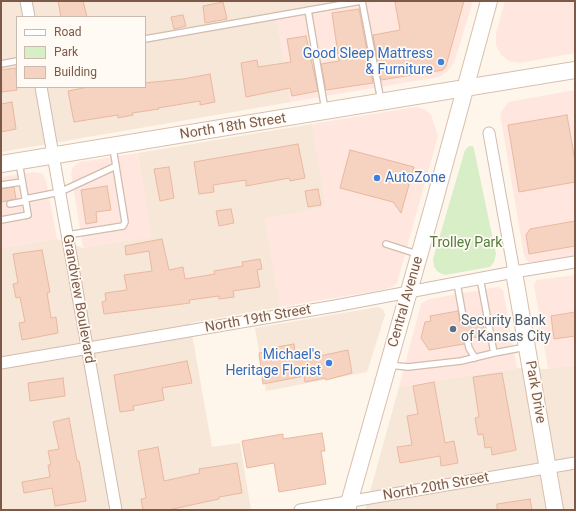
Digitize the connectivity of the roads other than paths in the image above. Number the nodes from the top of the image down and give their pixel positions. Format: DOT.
graph roads {
  1 [pos="26,1"];
  2 [pos="361,1"];
  3 [pos="489,1"];
  4 [pos="308,10"];
  5 [pos="29,16"];
  6 [pos="146,39"];
  7 [pos="16,61"];
  8 [pos="1,64"];
  9 [pos="575,70"];
  10 [pos="41,88"];
  11 [pos="465,90"];
  12 [pos="382,103"];
  13 [pos="326,112"];
  14 [pos="489,133"];
  15 [pos="112,146"];
  16 [pos="54,156"];
  17 [pos="19,162"];
  18 [pos="1,164"];
  19 [pos="116,166"];
  20 [pos="22,182"];
  21 [pos="1,186"];
  22 [pos="60,192"];
  23 [pos="25,200"];
  24 [pos="10,204"];
  25 [pos="1,220"];
  26 [pos="67,235"];
  27 [pos="386,244"];
  28 [pos="420,255"];
  29 [pos="575,262"];
  30 [pos="514,272"];
  31 [pos="480,278"];
  32 [pos="457,283"];
  33 [pos="409,292"];
  34 [pos="464,322"];
  35 [pos="467,339"];
  36 [pos="527,347"];
  37 [pos="87,348"];
  38 [pos="494,352"];
  39 [pos="475,358"];
  40 [pos="1,363"];
  41 [pos="388,365"];
  42 [pos="575,463"];
  43 [pos="548,468"];
  44 [pos="348,506"];
  45 [pos="116,510"];
  46 [pos="300,510"];
  47 [pos="555,510"];
  1 -- 5 [label="street"];
  2 -- 4 [label="lane"];
  2 -- 12 [label="lane"];
  3 -- 11 [label="main road, Central Avenue"];
  4 -- 6 [label="lane"];
  4 -- 13 [label="lane"];
  7 -- 8 [label="lane"];
  9 -- 11 [label="main road, North 18th Street"];
  10 -- 16 [label="street, Grandview Boulevard"];
  11 -- 12 [label="main road, North 18th Street"];
  11 -- 28 [label="main road, Central Avenue"];
  12 -- 13 [label="main road, North 18th Street"];
  13 -- 15 [label="main road, North 18th Street"];
  14 -- 30 [label="street, Park Drive"];
  15 -- 16 [label="main road, North 18th Street"];
  15 -- 19 [label="lane"];
  16 -- 17 [label="main road, North 18th Street"];
  16 -- 22 [label="street, Grandview Boulevard"];
  17 -- 18 [label="main road, North 18th Street"];
  17 -- 20 [label="lane"];
  19 -- 22 [label="lane"];
  19 -- 26 [label="lane"];
  20 -- 21 [label="lane"];
  20 -- 23 [label="lane"];
  22 -- 23 [label="lane"];
  22 -- 26 [label="street, Grandview Boulevard"];
  23 -- 24 [label="lane"];
  23 -- 25 [label="lane"];
  26 -- 37 [label="street, Grandview Boulevard"];
  27 -- 28 [label="lane"];
  28 -- 33 [label="main road, Central Avenue"];
  29 -- 30 [label="street, North 19th Street"];
  30 -- 31 [label="street, North 19th Street"];
  30 -- 36 [label="main road, Park Drive"];
  31 -- 32 [label="street, North 19th Street"];
  31 -- 38 [label="lane"];
  32 -- 33 [label="street, North 19th Street"];
  32 -- 34 [label="lane"];
  33 -- 37 [label="street, North 19th Street"];
  33 -- 41 [label="main road, Central Avenue"];
  35 -- 39 [label="lane"];
  36 -- 38 [label="lane"];
  36 -- 43 [label="main road, Park Drive"];
  37 -- 40 [label="street, North 19th Street"];
  37 -- 45 [label="street, Grandview Boulevard"];
  38 -- 39 [label="lane"];
  39 -- 41 [label="lane"];
  41 -- 44 [label="main road, Central Avenue"];
  42 -- 43 [label="street, North 20th Street"];
  43 -- 44 [label="street, North 20th Street"];
  43 -- 47 [label="main road, Park Drive"];
  44 -- 46 [label="street, North 20th Street"];
}
